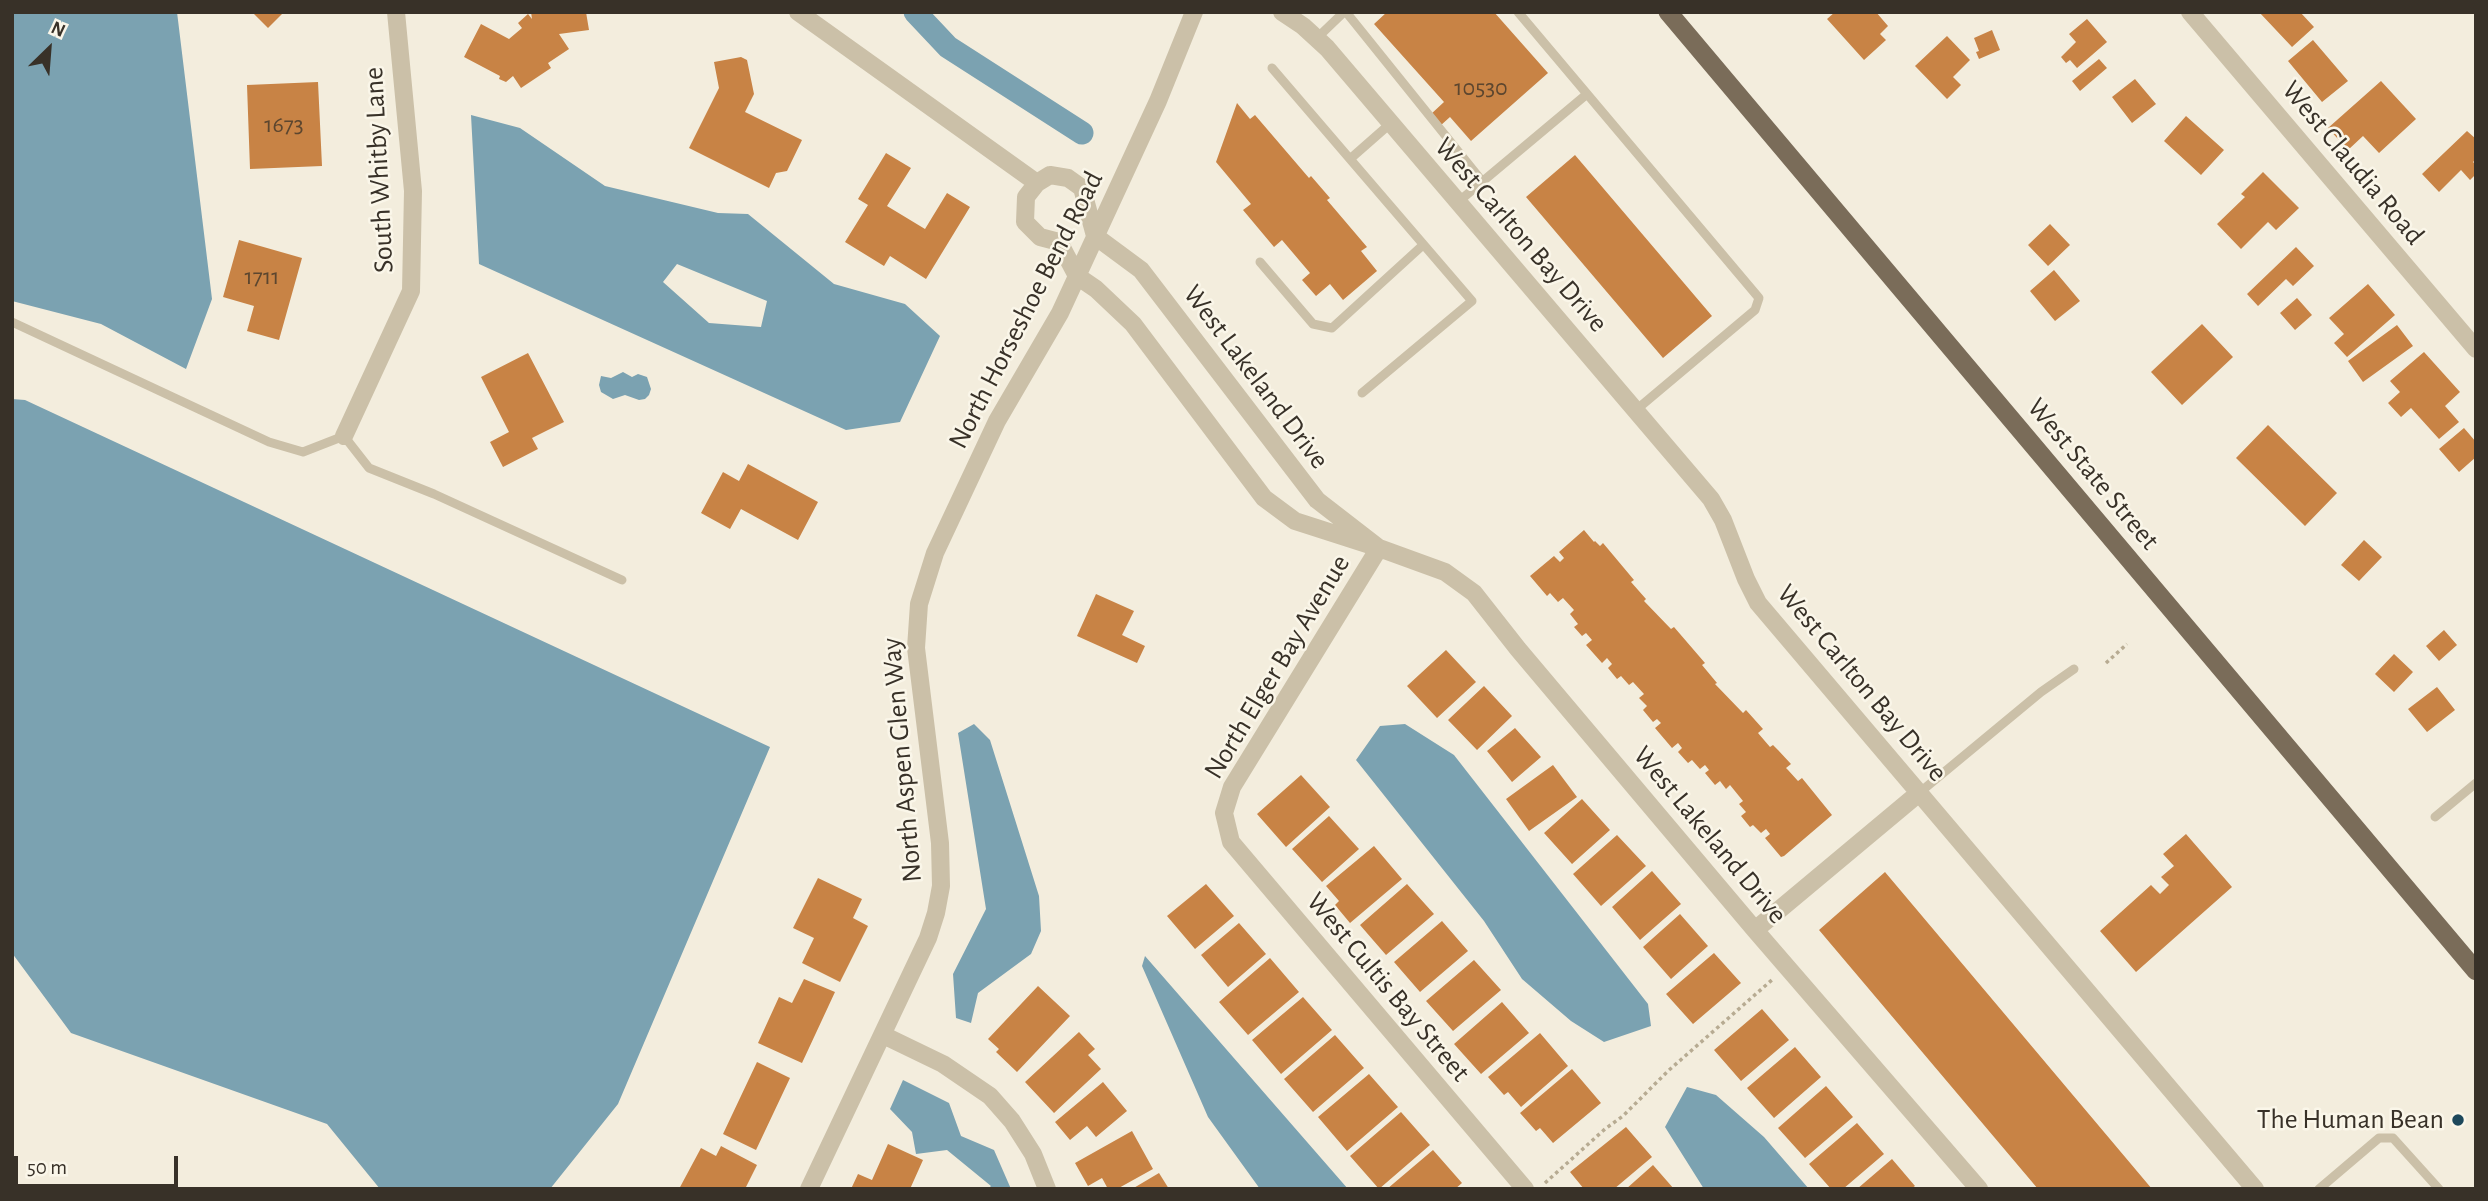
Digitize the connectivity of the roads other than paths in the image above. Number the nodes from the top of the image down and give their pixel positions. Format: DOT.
graph roads {
  1 [pos="396,12"];
  2 [pos="798,12"];
  3 [pos="1194,12"];
  4 [pos="1282,12"];
  5 [pos="1345,12"];
  6 [pos="1518,12"];
  7 [pos="1668,12"];
  8 [pos="2190,12"];
  9 [pos="1317,38"];
  10 [pos="1272,68"];
  11 [pos="1587,94"];
  12 [pos="1391,123"];
  13 [pos="1350,159"];
  14 [pos="1482,181"];
  15 [pos="1037,183"];
  16 [pos="1458,202"];
  17 [pos="1095,236"];
  18 [pos="1423,245"];
  19 [pos="1260,262"];
  20 [pos="1077,276"];
  21 [pos="12,323"];
  22 [pos="2476,349"];
  23 [pos="1362,393"];
  24 [pos="1636,410"];
  25 [pos="344,436"];
  26 [pos="1378,548"];
  27 [pos="935,553"];
  28 [pos="622,580"];
  29 [pos="2074,669"];
  30 [pos="2476,783"];
  31 [pos="1919,793"];
  32 [pos="1224,813"];
  33 [pos="2435,817"];
  34 [pos="1755,930"];
  35 [pos="2476,971"];
  36 [pos="883,1035"];
  37 [pos="809,1189"];
  38 [pos="1047,1189"];
  39 [pos="1525,1189"];
  40 [pos="1979,1189"];
  41 [pos="2255,1189"];
  42 [pos="2319,1189"];
  43 [pos="2439,1189"];
  1 -- 25 [label="street, South Whitby Lane"];
  2 -- 15 [label="street"];
  3 -- 17 [label="street, North Horseshoe Bend Road"];
  4 -- 9 [label="street, West Carlton Bay Drive"];
  5 -- 9 [label="lane"];
  5 -- 14 [label="lane"];
  6 -- 11 [label="lane"];
  7 -- 35 [label="main road, West State Street"];
  8 -- 22 [label="street, West Claudia Road"];
  9 -- 12 [label="street, West Carlton Bay Drive"];
  10 -- 13 [label="lane"];
  11 -- 14 [label="lane"];
  11 -- 24 [label="lane"];
  12 -- 13 [label="lane"];
  12 -- 16 [label="street, West Carlton Bay Drive"];
  13 -- 18 [label="lane"];
  14 -- 16 [label="lane"];
  15 -- 17 [label="street"];
  15 -- 20 [label="street"];
  16 -- 24 [label="street, West Carlton Bay Drive"];
  17 -- 20 [label="street, North Horseshoe Bend Road"];
  17 -- 26 [label="street, West Lakeland Drive"];
  18 -- 19 [label="lane"];
  18 -- 23 [label="lane"];
  20 -- 26 [label="street, West Lakeland Drive"];
  20 -- 27 [label="street, North Horseshoe Bend Road"];
  21 -- 25 [label="lane"];
  24 -- 31 [label="street, West Carlton Bay Drive"];
  25 -- 28 [label="lane"];
  26 -- 32 [label="street, North Elger Bay Avenue"];
  26 -- 34 [label="street, West Lakeland Drive"];
  27 -- 36 [label="street, North Aspen Glen Way"];
  29 -- 31 [label="lane"];
  30 -- 33 [label="lane"];
  31 -- 34 [label="street"];
  31 -- 41 [label="street, West Carlton Bay Drive"];
  32 -- 39 [label="street, West Cultis Bay Street"];
  34 -- 40 [label="street, West Lakeland Drive"];
  36 -- 37 [label="street, North Aspen Glen Way"];
  36 -- 38 [label="street"];
  42 -- 43 [label="lane"];
}
